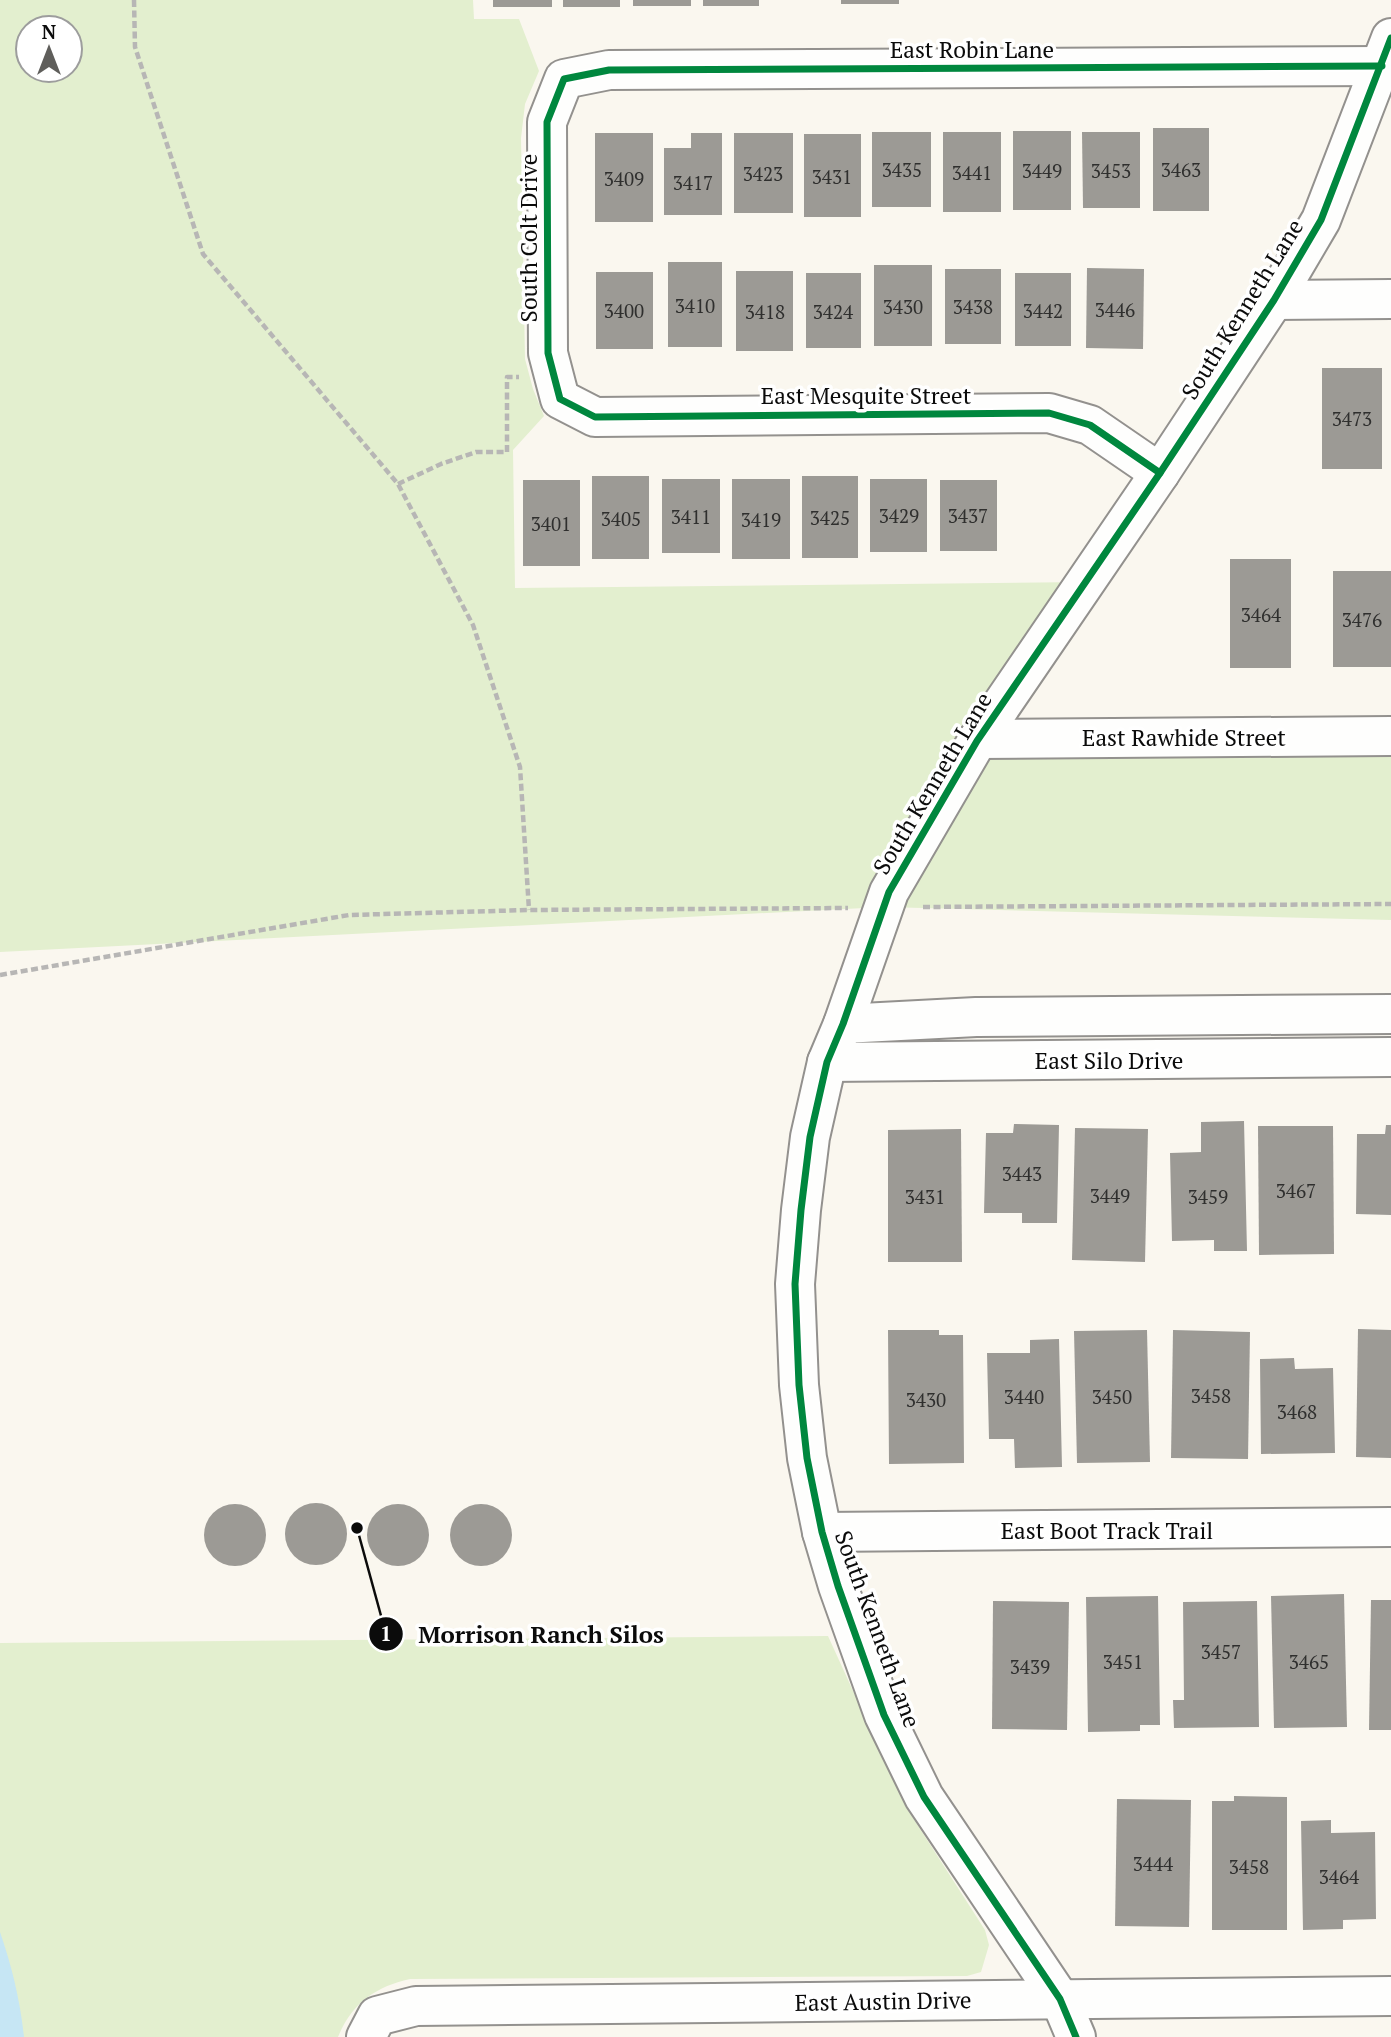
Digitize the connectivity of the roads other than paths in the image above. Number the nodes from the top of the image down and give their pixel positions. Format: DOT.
graph roads {
  1 [pos="1386,52"];
  2 [pos="564,79"];
  3 [pos="1391,299"];
  4 [pos="1274,300"];
  5 [pos="557,387"];
  6 [pos="1160,472"];
  7 [pos="1391,736"];
  8 [pos="978,740"];
  9 [pos="1391,1014"];
  10 [pos="843,1024"];
  11 [pos="1391,1058"];
  12 [pos="827,1062"];
  13 [pos="1391,1527"];
  14 [pos="822,1532"];
  15 [pos="1391,1996"];
  16 [pos="1060,1999"];
  17 [pos="371,2027"];
  18 [pos="1076,2037"];
  1 -- 2 [label="street, East Robin Lane"];
  1 -- 4 [label="street, South Kenneth Lane"];
  2 -- 5 [label="street, South Colt Drive"];
  3 -- 4 [label="street"];
  4 -- 6 [label="street, South Kenneth Lane"];
  5 -- 6 [label="street, East Mesquite Street"];
  6 -- 8 [label="street, South Kenneth Lane"];
  7 -- 8 [label="street, East Rawhide Street"];
  8 -- 10 [label="street, South Kenneth Lane"];
  9 -- 10 [label="street"];
  10 -- 12 [label="street, South Kenneth Lane"];
  11 -- 12 [label="street, East Silo Drive"];
  12 -- 14 [label="street, South Kenneth Lane"];
  13 -- 14 [label="street, East Boot Track Trail"];
  14 -- 16 [label="street, South Kenneth Lane"];
  15 -- 16 [label="street, East Austin Drive"];
  16 -- 17 [label="street, East Austin Drive"];
  16 -- 18 [label="street, South Kenneth Lane"];
}
